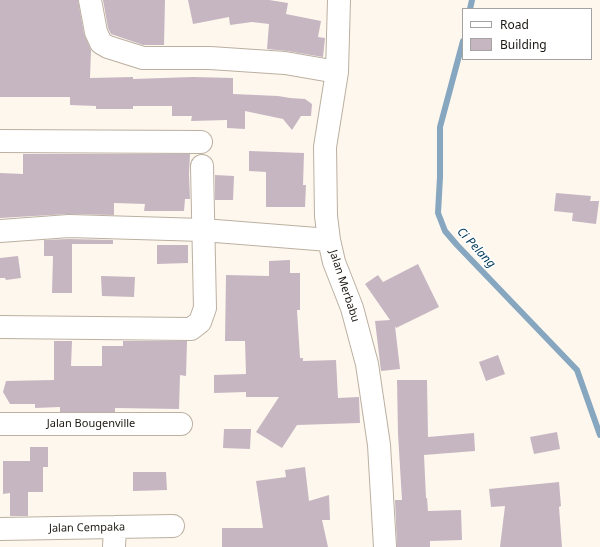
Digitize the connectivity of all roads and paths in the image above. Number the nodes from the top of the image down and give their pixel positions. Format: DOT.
graph roads {
  1 [pos="90,0"];
  2 [pos="339,0"];
  3 [pos="337,72"];
  4 [pos="0,141"];
  5 [pos="201,142"];
  6 [pos="202,166"];
  7 [pos="203,230"];
  8 [pos="0,231"];
  9 [pos="329,240"];
  10 [pos="0,327"];
  11 [pos="0,424"];
  12 [pos="181,424"];
  13 [pos="173,526"];
  14 [pos="0,529"];
  15 [pos="114,537"];
  16 [pos="23,538"];
  17 [pos="385,547"];
  1 -- 3 [label="street"];
  2 -- 3 [label="street, Jalan Merbabu"];
  3 -- 9 [label="street, Jalan Merbabu"];
  4 -- 5 [label="street"];
  6 -- 7 [label="street"];
  7 -- 8 [label="street"];
  7 -- 9 [label="street"];
  7 -- 10 [label="street"];
  9 -- 17 [label="street, Jalan Merbabu"];
  11 -- 12 [label="street, Jalan Bougenville"];
  13 -- 15 [label="street, Jalan Cempaka"];
  14 -- 16 [label="street, Jalan Cempaka"];
  15 -- 16 [label="street, Jalan Cempaka"];
}
